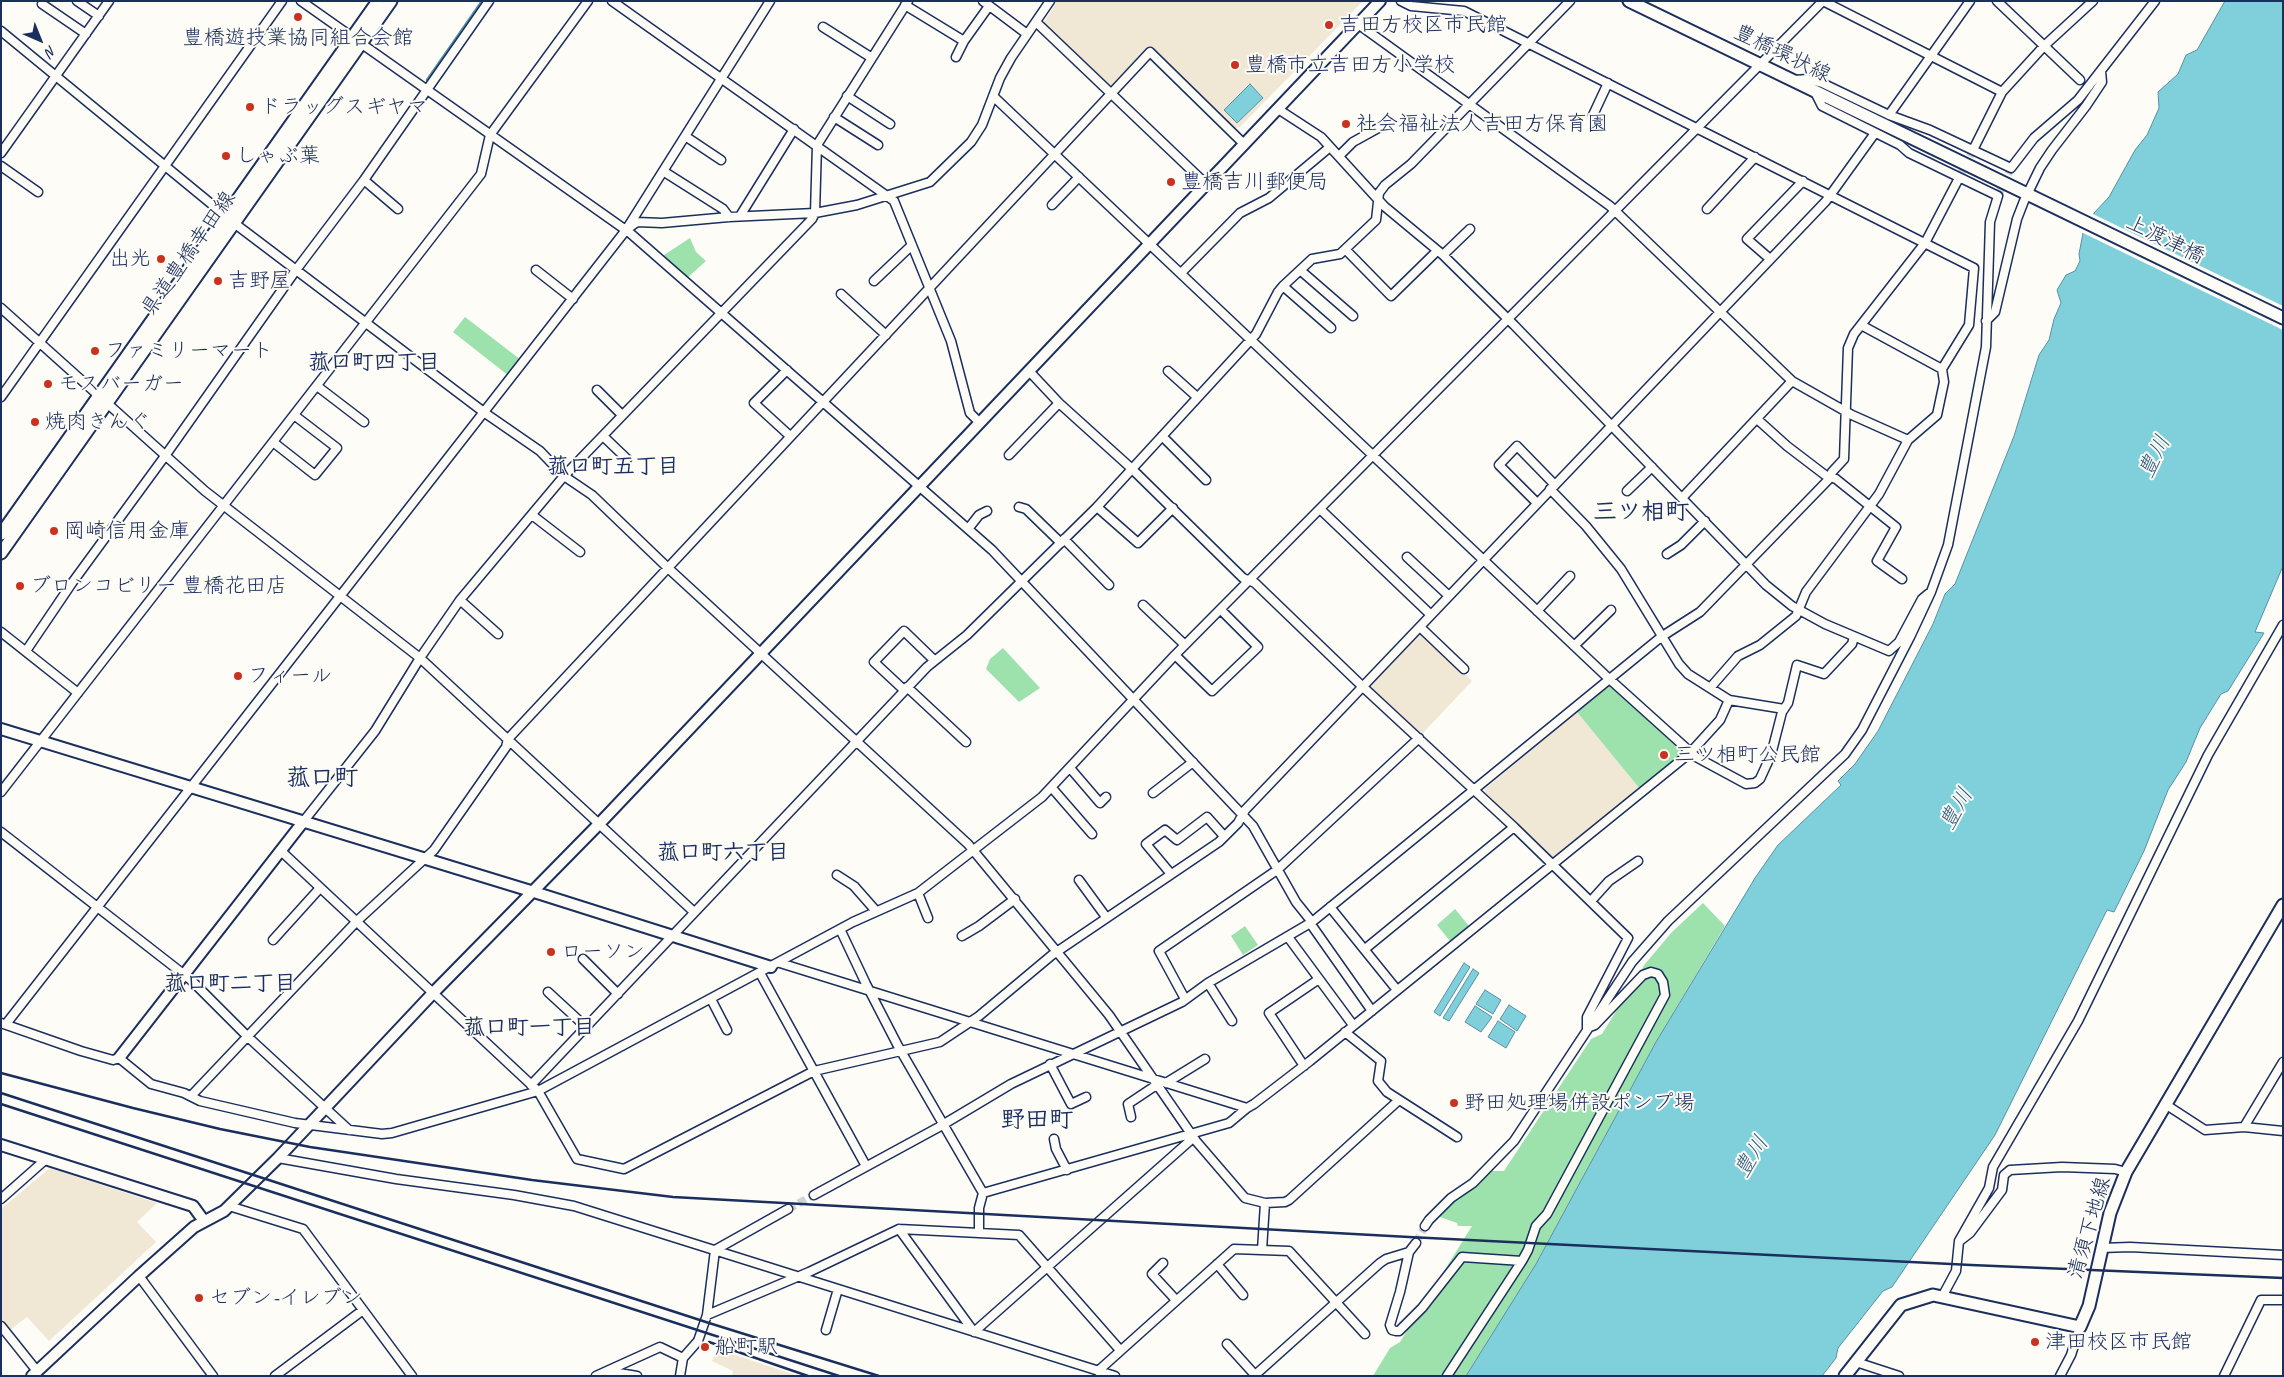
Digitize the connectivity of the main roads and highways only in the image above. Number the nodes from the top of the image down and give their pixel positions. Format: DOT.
graph roads {
  1 [pos="378,1"];
  2 [pos="391,1"];
  3 [pos="1629,1"];
  4 [pos="357,40"];
  5 [pos="2029,195"];
  6 [pos="2283,318"];
  7 [pos="103,399"];
  8 [pos="1,534"];
  9 [pos="1,553"];
  10 [pos="2283,905"];
  11 [pos="1845,1376"];
  1 -- 4 [label="main road, 県道豊橋幸田線"];
  2 -- 4 [label="main road, 県道豊橋幸田線"];
  3 -- 5 [label="main road, 豊橋環状線"];
  4 -- 7 [label="main road, 県道豊橋幸田線"];
  5 -- 6 [label="main road, 上渡津橋"];
  7 -- 8 [label="main road, 県道豊橋幸田線"];
  7 -- 9 [label="main road, 県道豊橋幸田線"];
  10 -- 11 [label="main road, 清須下地線"];
}
